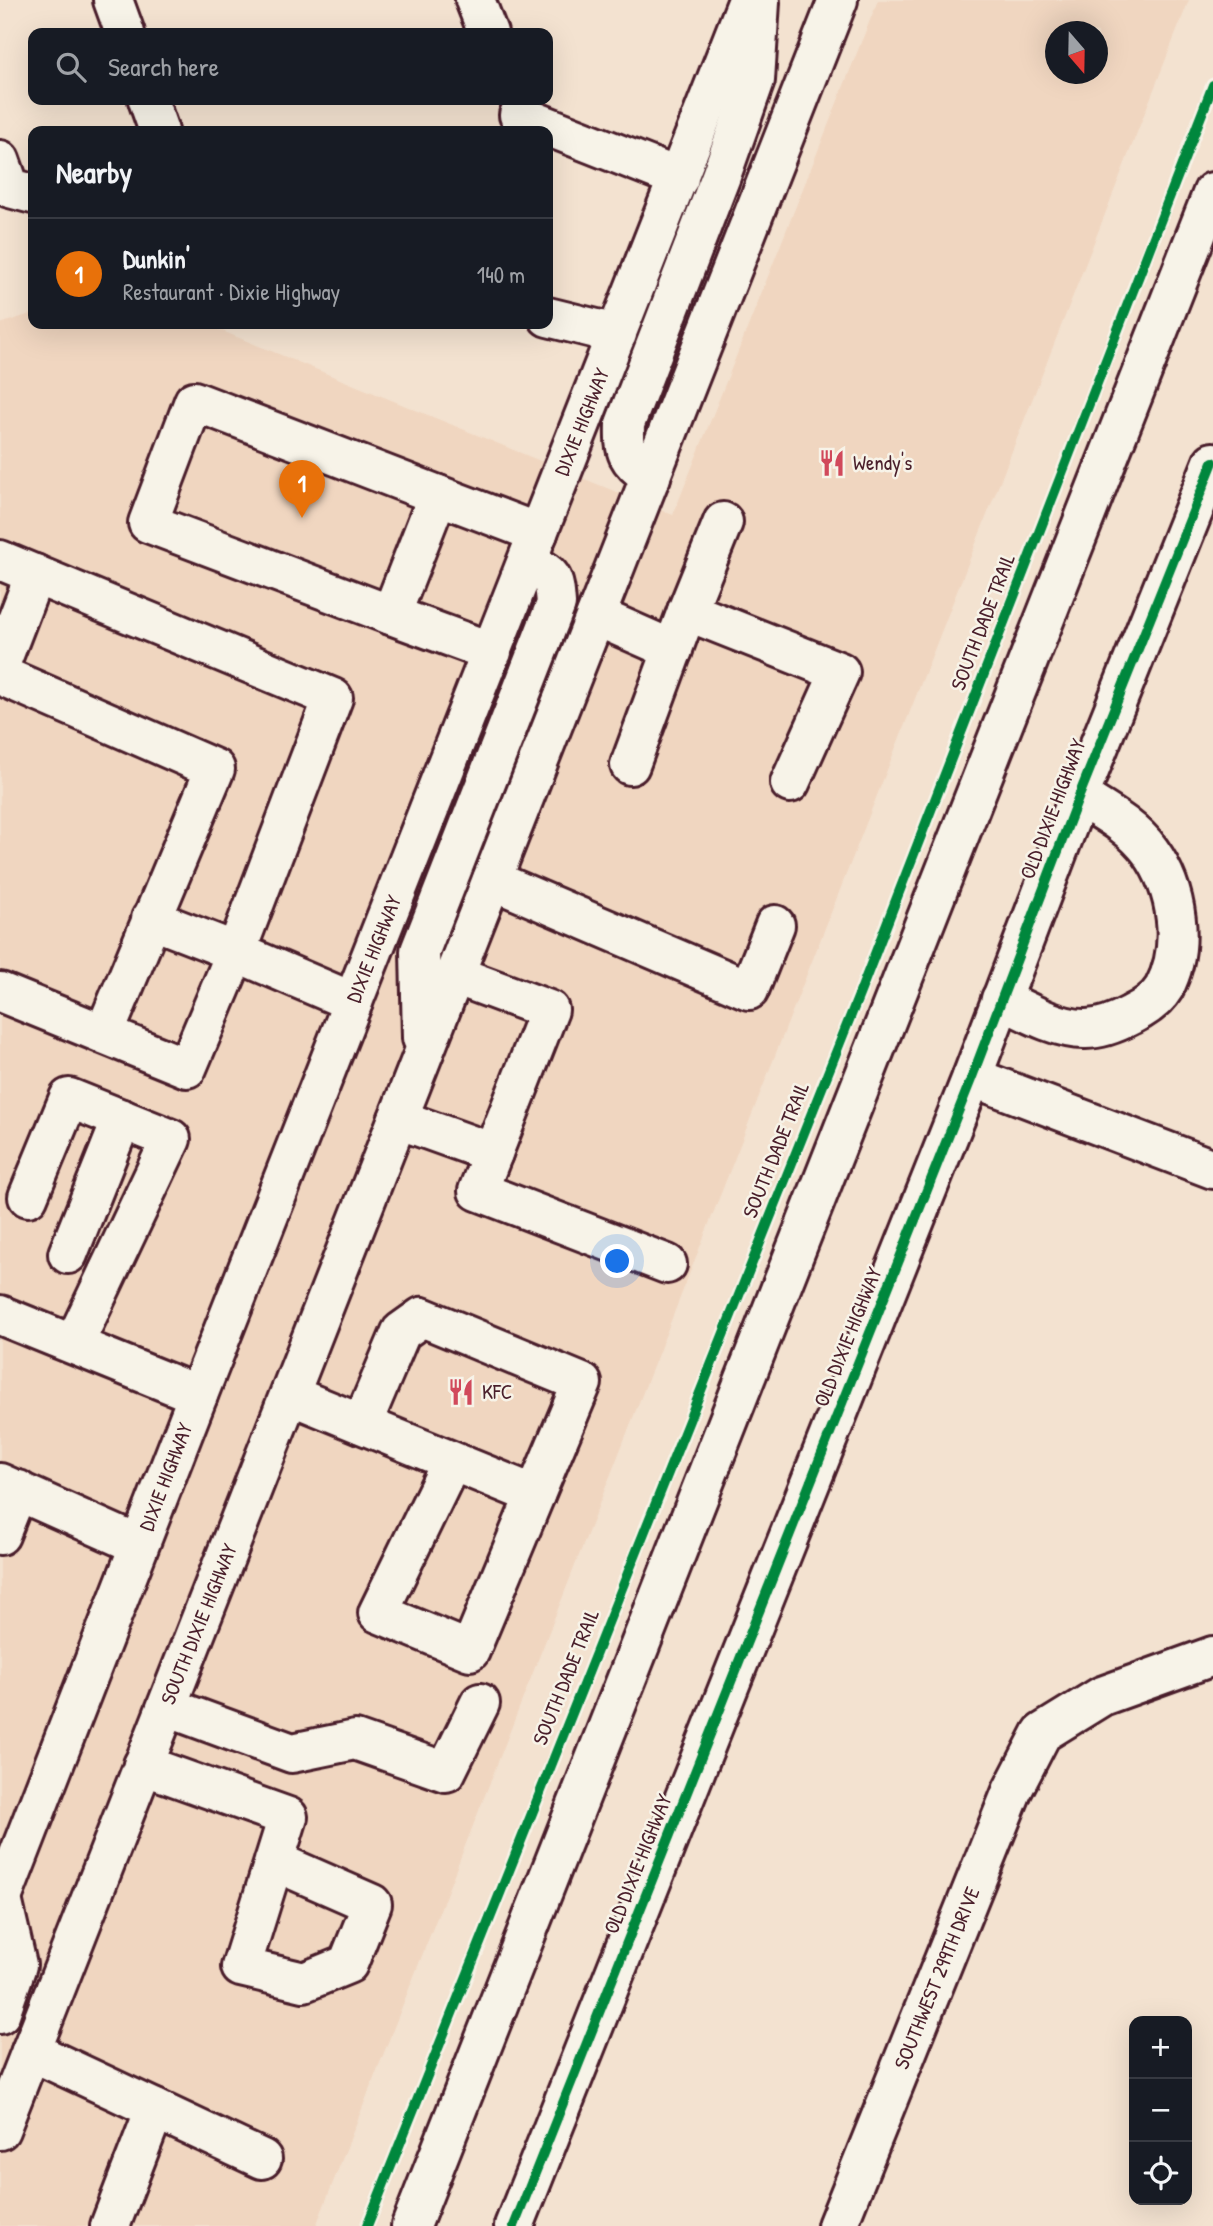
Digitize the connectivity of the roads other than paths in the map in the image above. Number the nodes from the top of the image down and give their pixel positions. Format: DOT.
graph roads {
  1 [pos="113,0"];
  2 [pos="475,0"];
  3 [pos="748,0"];
  4 [pos="760,0"];
  5 [pos="838,0"];
  6 [pos="123,28"];
  7 [pos="486,28"];
  8 [pos="150,105"];
  9 [pos="515,115"];
  10 [pos="157,126"];
  11 [pos="544,126"];
  12 [pos="553,130"];
  13 [pos="679,178"];
  14 [pos="1213,192"];
  15 [pos="553,318"];
  16 [pos="617,334"];
  17 [pos="1213,462"];
  18 [pos="651,477"];
  19 [pos="438,495"];
  20 [pos="723,522"];
  21 [pos="532,548"];
  22 [pos="0,560"];
  23 [pos="35,574"];
  24 [pos="687,611"];
  25 [pos="391,615"];
  26 [pos="596,616"];
  27 [pos="673,650"];
  28 [pos="492,652"];
  29 [pos="0,665"];
  30 [pos="0,675"];
  31 [pos="630,765"];
  32 [pos="790,783"];
  33 [pos="1079,796"];
  34 [pos="492,880"];
  35 [pos="151,919"];
  36 [pos="775,925"];
  37 [pos="236,952"];
  38 [pos="455,975"];
  39 [pos="0,992"];
  40 [pos="1001,999"];
  41 [pos="353,1002"];
  42 [pos="104,1034"];
  43 [pos="423,1057"];
  44 [pos="972,1077"];
  45 [pos="122,1119"];
  46 [pos="398,1119"];
  47 [pos="493,1153"];
  48 [pos="1213,1169"];
  49 [pos="28,1197"];
  50 [pos="68,1254"];
  51 [pos="667,1264"];
  52 [pos="0,1315"];
  53 [pos="74,1345"];
  54 [pos="198,1395"];
  55 [pos="290,1395"];
  56 [pos="362,1424"];
  57 [pos="452,1461"];
  58 [pos="9,1487"];
  59 [pos="535,1495"];
  60 [pos="0,1535"];
  61 [pos="139,1545"];
  62 [pos="1213,1656"];
  63 [pos="480,1703"];
  64 [pos="167,1707"];
  65 [pos="144,1765"];
  66 [pos="274,1861"];
  67 [pos="1,1901"];
  68 [pos="0,2014"];
  69 [pos="31,2051"];
  70 [pos="155,2109"];
  71 [pos="0,2130"];
  72 [pos="262,2158"];
  73 [pos="110,2226"];
  74 [pos="411,2226"];
  75 [pos="514,2226"];
  76 [pos="837,2226"];
  1 -- 6 [label="main road"];
  2 -- 7 [label="main road"];
  3 -- 13 [label="main road, DIXIE HIGHWAY"];
  4 -- 18 [label="main road"];
  5 -- 18 [label="main road"];
  8 -- 10 [label="main road"];
  9 -- 11 [label="main road"];
  12 -- 13 [label="main road"];
  13 -- 16 [label="main road, DIXIE HIGHWAY"];
  14 -- 74 [label="main road"];
  15 -- 16 [label="main road"];
  16 -- 21 [label="main road, DIXIE HIGHWAY"];
  17 -- 33 [label="main road, OLD DIXIE HIGHWAY"];
  18 -- 26 [label="main road"];
  19 -- 21 [label="main road"];
  19 -- 25 [label="main road"];
  19 -- 25 [label="main road"];
  20 -- 24 [label="main road"];
  21 -- 28 [label="main road, DIXIE HIGHWAY"];
  21 -- 43 [label="main road"];
  22 -- 23 [label="main road"];
  23 -- 29 [label="main road"];
  23 -- 37 [label="main road"];
  24 -- 27 [label="main road"];
  24 -- 32 [label="main road"];
  25 -- 28 [label="main road"];
  26 -- 27 [label="main road"];
  26 -- 34 [label="main road"];
  27 -- 31 [label="main road"];
  28 -- 41 [label="main road, DIXIE HIGHWAY"];
  30 -- 35 [label="main road"];
  33 -- 40 [label="main road, OLD DIXIE HIGHWAY"];
  33 -- 40 [label="main road"];
  34 -- 36 [label="main road"];
  34 -- 38 [label="main road"];
  35 -- 37 [label="main road"];
  35 -- 42 [label="main road"];
  37 -- 41 [label="main road"];
  37 -- 42 [label="main road"];
  38 -- 43 [label="main road"];
  38 -- 47 [label="main road"];
  39 -- 42 [label="main road"];
  40 -- 44 [label="main road, OLD DIXIE HIGHWAY"];
  41 -- 54 [label="main road, DIXIE HIGHWAY"];
  43 -- 46 [label="main road"];
  44 -- 48 [label="main road"];
  44 -- 75 [label="main road, OLD DIXIE HIGHWAY"];
  45 -- 49 [label="main road"];
  45 -- 50 [label="main road"];
  45 -- 53 [label="main road"];
  46 -- 47 [label="main road"];
  46 -- 55 [label="main road, SOUTH DIXIE HIGHWAY"];
  47 -- 51 [label="main road"];
  52 -- 53 [label="main road"];
  53 -- 54 [label="main road"];
  54 -- 61 [label="main road, DIXIE HIGHWAY"];
  55 -- 56 [label="main road"];
  55 -- 64 [label="main road, SOUTH DIXIE HIGHWAY"];
  56 -- 57 [label="main road"];
  56 -- 59 [label="main road"];
  57 -- 59 [label="main road"];
  57 -- 59 [label="main road"];
  58 -- 60 [label="main road"];
  58 -- 61 [label="main road"];
  61 -- 67 [label="main road, DIXIE HIGHWAY"];
  62 -- 76 [label="main road, SOUTHWEST 299TH DRIVE"];
  63 -- 64 [label="main road"];
  64 -- 65 [label="main road, SOUTH DIXIE HIGHWAY"];
  65 -- 66 [label="main road"];
  65 -- 69 [label="main road, SOUTH DIXIE HIGHWAY"];
  67 -- 68 [label="main road"];
  69 -- 70 [label="main road"];
  69 -- 71 [label="main road, SOUTH DIXIE HIGHWAY"];
  70 -- 72 [label="main road"];
  70 -- 73 [label="main road"];
}
